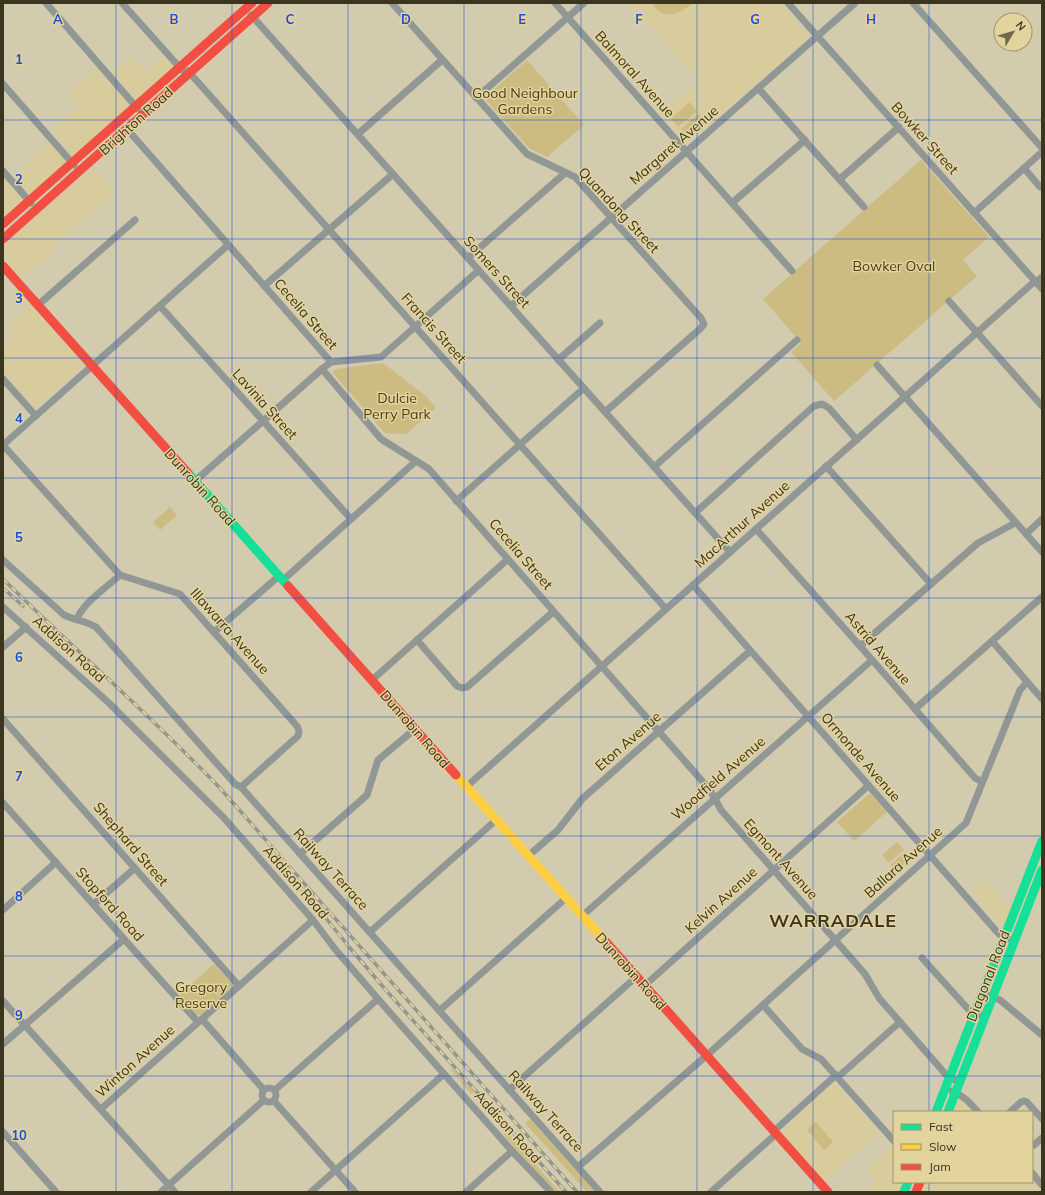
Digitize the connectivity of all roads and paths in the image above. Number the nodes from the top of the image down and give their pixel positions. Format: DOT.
graph roads {
  1 [pos="46,3"];
  2 [pos="122,3"];
  3 [pos="268,3"];
  4 [pos="392,3"];
  5 [pos="554,3"];
  6 [pos="584,3"];
  7 [pos="788,3"];
  8 [pos="855,3"];
  9 [pos="913,3"];
  10 [pos="250,5"];
  11 [pos="256,14"];
  12 [pos="568,18"];
  13 [pos="818,36"];
  14 [pos="442,60"];
  15 [pos="180,66"];
  16 [pos="188,74"];
  17 [pos="3,84"];
  18 [pos="758,88"];
  19 [pos="476,98"];
  20 [pos="135,106"];
  21 [pos="143,114"];
  22 [pos="898,128"];
  23 [pos="127,129"];
  24 [pos="358,134"];
  25 [pos="805,140"];
  26 [pos="1042,148"];
  27 [pos="686,151"];
  28 [pos="1042,152"];
  29 [pos="72,162"];
  30 [pos="1024,168"];
  31 [pos="3,171"];
  32 [pos="79,171"];
  33 [pos="565,172"];
  34 [pos="393,174"];
  35 [pos="840,179"];
  36 [pos="1040,187"];
  37 [pos="29,201"];
  38 [pos="732,204"];
  39 [pos="864,206"];
  40 [pos="36,209"];
  41 [pos="974,212"];
  42 [pos="610,218"];
  43 [pos="135,220"];
  44 [pos="3,224"];
  45 [pos="329,230"];
  46 [pos="3,239"];
  47 [pos="228,245"];
  48 [pos="468,258"];
  49 [pos="3,266"];
  50 [pos="479,270"];
  51 [pos="792,271"];
  52 [pos="1042,277"];
  53 [pos="1035,282"];
  54 [pos="264,286"];
  55 [pos="1042,289"];
  56 [pos="949,302"];
  57 [pos="38,305"];
  58 [pos="160,306"];
  59 [pos="511,306"];
  60 [pos="600,323"];
  61 [pos="416,327"];
  62 [pos="976,333"];
  63 [pos="797,340"];
  64 [pos="558,360"];
  65 [pos="331,362"];
  66 [pos="877,365"];
  67 [pos="93,366"];
  68 [pos="322,369"];
  69 [pos="3,379"];
  70 [pos="584,388"];
  71 [pos="905,397"];
  72 [pos="1042,406"];
  73 [pos="604,412"];
  74 [pos="36,416"];
  75 [pos="263,421"];
  76 [pos="856,440"];
  77 [pos="520,444"];
  78 [pos="3,445"];
  79 [pos="416,461"];
  80 [pos="826,466"];
  81 [pos="654,467"];
  82 [pos="195,481"];
  83 [pos="456,501"];
  84 [pos="695,513"];
  85 [pos="351,519"];
  86 [pos="1042,519"];
  87 [pos="1015,523"];
  88 [pos="756,529"];
  89 [pos="1026,534"];
  90 [pos="730,552"];
  91 [pos="1042,552"];
  92 [pos="508,559"];
  93 [pos="3,560"];
  94 [pos="120,575"];
  95 [pos="281,578"];
  96 [pos="931,584"];
  97 [pos="693,585"];
  98 [pos="1042,597"];
  99 [pos="3,607"];
  100 [pos="666,609"];
  101 [pos="553,612"];
  102 [pos="77,619"];
  103 [pos="26,627"];
  104 [pos="214,632"];
  105 [pos="417,640"];
  106 [pos="992,641"];
  107 [pos="860,646"];
  108 [pos="3,647"];
  109 [pos="750,651"];
  110 [pos="872,660"];
  111 [pos="601,666"];
  112 [pos="372,680"];
  113 [pos="1027,682"];
  114 [pos="1042,699"];
  115 [pos="915,709"];
  116 [pos="808,717"];
  117 [pos="3,719"];
  118 [pos="415,729"];
  119 [pos="658,732"];
  120 [pos="982,782"];
  121 [pos="868,786"];
  122 [pos="241,787"];
  123 [pos="466,787"];
  124 [pos="715,799"];
  125 [pos="3,803"];
  126 [pos="496,820"];
  127 [pos="1042,841"];
  128 [pos="300,854"];
  129 [pos="528,856"];
  130 [pos="930,856"];
  131 [pos="56,862"];
  132 [pos="135,868"];
  133 [pos="1042,870"];
  134 [pos="774,871"];
  135 [pos="566,898"];
  136 [pos="94,904"];
  137 [pos="3,910"];
  138 [pos="582,916"];
  139 [pos="313,920"];
  140 [pos="370,932"];
  141 [pos="1003,937"];
  142 [pos="124,938"];
  143 [pos="836,940"];
  144 [pos="1014,941"];
  145 [pos="922,958"];
  146 [pos="636,977"];
  147 [pos="239,986"];
  148 [pos="644,986"];
  149 [pos="982,993"];
  150 [pos="993,997"];
  151 [pos="378,999"];
  152 [pos="3,1001"];
  153 [pos="763,1005"];
  154 [pos="439,1011"];
  155 [pos="974,1013"];
  156 [pos="985,1017"];
  157 [pos="200,1020"];
  158 [pos="900,1022"];
  159 [pos="24,1025"];
  160 [pos="1042,1035"];
  161 [pos="3,1044"];
  162 [pos="706,1056"];
  163 [pos="444,1074"];
  164 [pos="837,1076"];
  165 [pos="949,1078"];
  166 [pos="960,1082"];
  167 [pos="945,1089"];
  168 [pos="264,1090"];
  169 [pos="275,1090"];
  170 [pos="509,1090"];
  171 [pos="956,1093"];
  172 [pos="264,1100"];
  173 [pos="274,1101"];
  174 [pos="101,1109"];
  175 [pos="936,1111"];
  176 [pos="948,1111"];
  177 [pos="977,1111"];
  178 [pos="1011,1111"];
  179 [pos="1040,1114"];
  180 [pos="3,1132"];
  181 [pos="775,1133"];
  182 [pos="1042,1138"];
  183 [pos="893,1140"];
  184 [pos="1034,1145"];
  185 [pos="512,1151"];
  186 [pos="578,1168"];
  187 [pos="336,1170"];
  188 [pos="1033,1174"];
  189 [pos="168,1185"];
  190 [pos="1042,1185"];
  191 [pos="56,1192"];
  192 [pos="160,1192"];
  193 [pos="174,1192"];
  194 [pos="311,1192"];
  195 [pos="355,1192"];
  196 [pos="466,1192"];
  197 [pos="551,1192"];
  198 [pos="600,1192"];
  199 [pos="711,1192"];
  200 [pos="828,1192"];
  1 -- 20 [label="street"];
  2 -- 15 [label="street, Francis Street"];
  3 -- 11 [label="main road, Brighton Road"];
  4 -- 14 [label="street, Quandong Street"];
  5 -- 12 [label="street, Balmoral Avenue"];
  6 -- 12 [label="street"];
  7 -- 13 [label="street, Bowker Street"];
  8 -- 13 [label="street, Margaret Avenue"];
  9 -- 26 [label="street"];
  10 -- 11 [label="street, Somers Street"];
  10 -- 15 [label="main road, Brighton Road"];
  11 -- 16 [label="main road, Brighton Road"];
  11 -- 24 [label="street, Somers Street"];
  12 -- 19 [label="street"];
  12 -- 27 [label="street, Balmoral Avenue"];
  13 -- 18 [label="street, Margaret Avenue"];
  13 -- 22 [label="street, Bowker Street"];
  14 -- 19 [label="street, Quandong Street"];
  14 -- 24 [label="street"];
  15 -- 16 [label="street, Francis Street"];
  15 -- 20 [label="main road, Brighton Road"];
  16 -- 21 [label="main road, Brighton Road"];
  16 -- 45 [label="street, Francis Street"];
  17 -- 29 [label="street"];
  18 -- 25 [label="street"];
  18 -- 27 [label="street, Margaret Avenue"];
  19 -- 33 [label="street, Quandong Street"];
  20 -- 21 [label="street"];
  20 -- 29 [label="main road, Brighton Road"];
  21 -- 23 [label="main road, Brighton Road"];
  22 -- 35 [label="street"];
  22 -- 41 [label="street, Bowker Street"];
  23 -- 32 [label="main road, Brighton Road"];
  23 -- 47 [label="street, Cecelia Street"];
  24 -- 34 [label="street, Somers Street"];
  25 -- 35 [label="street"];
  25 -- 38 [label="street"];
  27 -- 38 [label="street, Balmoral Avenue"];
  27 -- 42 [label="street, Margaret Avenue"];
  28 -- 30 [label="street"];
  29 -- 32 [label="street"];
  29 -- 37 [label="main road, Brighton Road"];
  30 -- 36 [label="street"];
  30 -- 41 [label="street"];
  31 -- 37 [label="street"];
  32 -- 40 [label="main road, Brighton Road"];
  33 -- 42 [label="street, Quandong Street"];
  33 -- 48 [label="street"];
  34 -- 45 [label="street"];
  34 -- 48 [label="street, Somers Street"];
  35 -- 39 [label="street"];
  37 -- 40 [label="street"];
  37 -- 44 [label="main road, Brighton Road"];
  38 -- 51 [label="street, Balmoral Avenue"];
  40 -- 46 [label="main road, Brighton Road"];
  41 -- 53 [label="street, Bowker Street"];
  42 -- 59 [label="street, Margaret Avenue"];
  42 -- 73 [label="street, Quandong Street"];
  43 -- 57 [label="street"];
  45 -- 54 [label="street"];
  45 -- 61 [label="street, Francis Street"];
  47 -- 54 [label="street, Cecelia Street"];
  47 -- 58 [label="street"];
  48 -- 50 [label="street, Somers Street"];
  49 -- 57 [label="main road, Dunrobin Road"];
  50 -- 59 [label="street, Somers Street"];
  50 -- 61 [label="street"];
  52 -- 53 [label="street, MacArthur Avenue"];
  53 -- 55 [label="street, Bowker Street"];
  53 -- 62 [label="street, MacArthur Avenue"];
  54 -- 65 [label="street, Cecelia Street"];
  56 -- 62 [label="street"];
  57 -- 67 [label="main road, Dunrobin Road"];
  58 -- 67 [label="street"];
  58 -- 75 [label="street, Lavinia Street"];
  59 -- 64 [label="street, Somers Street"];
  60 -- 64 [label="street"];
  61 -- 65 [label="street"];
  61 -- 77 [label="street, Francis Street"];
  62 -- 71 [label="street, MacArthur Avenue"];
  62 -- 72 [label="street"];
  63 -- 81 [label="street"];
  64 -- 70 [label="street, Somers Street"];
  65 -- 68 [label="street, Cecelia Street"];
  66 -- 71 [label="street"];
  67 -- 74 [label="street"];
  67 -- 82 [label="main road, Dunrobin Road"];
  68 -- 75 [label="street"];
  68 -- 79 [label="street, Cecelia Street"];
  69 -- 74 [label="street"];
  70 -- 73 [label="street, Somers Street"];
  70 -- 77 [label="street"];
  71 -- 76 [label="street, MacArthur Avenue"];
  71 -- 87 [label="street"];
  73 -- 81 [label="street, Somers Street"];
  74 -- 78 [label="street"];
  75 -- 82 [label="street"];
  75 -- 85 [label="street, Lavinia Street"];
  76 -- 80 [label="street, MacArthur Avenue"];
  76 -- 84 [label="street"];
  77 -- 83 [label="street"];
  77 -- 100 [label="street, Francis Street"];
  78 -- 94 [label="street"];
  79 -- 83 [label="street, Cecelia Street"];
  79 -- 85 [label="street"];
  80 -- 88 [label="street, MacArthur Avenue"];
  80 -- 96 [label="street"];
  81 -- 84 [label="street, Somers Street"];
  82 -- 95 [label="main road, Dunrobin Road"];
  83 -- 92 [label="street, Cecelia Street"];
  84 -- 90 [label="street, Somers Street"];
  85 -- 95 [label="street"];
  86 -- 89 [label="street"];
  87 -- 89 [label="street"];
  87 -- 96 [label="street"];
  88 -- 90 [label="street, MacArthur Avenue"];
  88 -- 107 [label="street, Astrid Avenue"];
  89 -- 91 [label="street"];
  90 -- 97 [label="street, MacArthur Avenue"];
  92 -- 101 [label="street, Cecelia Street"];
  92 -- 105 [label="street"];
  93 -- 102 [label="street, Railway Terrace"];
  94 -- 102 [label="street"];
  94 -- 104 [label="street, Illawarra Avenue"];
  95 -- 104 [label="street"];
  95 -- 112 [label="main road, Dunrobin Road"];
  96 -- 107 [label="street"];
  97 -- 100 [label="street, MacArthur Avenue"];
  97 -- 109 [label="street, Ormonde Avenue"];
  98 -- 106 [label="street"];
  99 -- 103 [label="street, Addison Road"];
  100 -- 111 [label="street, MacArthur Avenue"];
  101 -- 105 [label="street"];
  101 -- 111 [label="street, Cecelia Street"];
  102 -- 122 [label="street, Railway Terrace"];
  103 -- 108 [label="street"];
  103 -- 139 [label="street, Addison Road"];
  104 -- 122 [label="street, Illawarra Avenue"];
  105 -- 112 [label="street"];
  106 -- 113 [label="street"];
  106 -- 115 [label="street"];
  107 -- 110 [label="street, Astrid Avenue"];
  109 -- 116 [label="street, Ormonde Avenue"];
  109 -- 119 [label="street, Eton Avenue"];
  110 -- 115 [label="street, Astrid Avenue"];
  110 -- 116 [label="street, Woodfield Avenue"];
  111 -- 119 [label="street, Egmont Avenue"];
  111 -- 123 [label="street, MacArthur Avenue"];
  112 -- 118 [label="main road, Dunrobin Road"];
  113 -- 114 [label="street"];
  113 -- 120 [label="street, Ballara Avenue"];
  115 -- 120 [label="street, Astrid Avenue"];
  116 -- 121 [label="street, Ormonde Avenue"];
  116 -- 124 [label="street, Woodfield Avenue"];
  117 -- 132 [label="street, Shephard Street"];
  118 -- 123 [label="main road, Dunrobin Road"];
  118 -- 128 [label="street"];
  119 -- 124 [label="street, Egmont Avenue"];
  119 -- 129 [label="street, Eton Avenue"];
  120 -- 130 [label="street, Ballara Avenue"];
  121 -- 130 [label="street, Ormonde Avenue"];
  121 -- 134 [label="street, Kelvin Avenue"];
  122 -- 128 [label="street, Railway Terrace"];
  123 -- 126 [label="main road, Dunrobin Road"];
  124 -- 134 [label="street, Egmont Avenue"];
  124 -- 138 [label="street, Woodfield Avenue"];
  125 -- 131 [label="street, Stopford Road"];
  126 -- 129 [label="main road, Dunrobin Road"];
  126 -- 140 [label="street"];
  127 -- 141 [label="main road, Diagonal Road"];
  128 -- 140 [label="street, Railway Terrace"];
  129 -- 135 [label="main road, Dunrobin Road"];
  130 -- 141 [label="street, Ormonde Avenue"];
  130 -- 143 [label="street, Ballara Avenue"];
  131 -- 136 [label="street, Stopford Road"];
  131 -- 137 [label="street"];
  132 -- 136 [label="street"];
  132 -- 147 [label="street, Shephard Street"];
  133 -- 144 [label="main road, Diagonal Road"];
  134 -- 143 [label="street, Egmont Avenue"];
  134 -- 148 [label="street, Kelvin Avenue"];
  135 -- 138 [label="main road, Dunrobin Road"];
  135 -- 154 [label="street"];
  136 -- 142 [label="street, Stopford Road"];
  138 -- 146 [label="main road, Dunrobin Road"];
  139 -- 147 [label="street, Winton Avenue"];
  139 -- 151 [label="street, Addison Road"];
  140 -- 154 [label="street, Railway Terrace"];
  141 -- 144 [label="street, Ormonde Avenue"];
  141 -- 149 [label="main road, Diagonal Road"];
  142 -- 157 [label="street, Stopford Road"];
  142 -- 159 [label="street"];
  143 -- 153 [label="street, Ballara Avenue"];
  143 -- 158 [label="street, Egmont Avenue"];
  144 -- 150 [label="main road, Diagonal Road"];
  145 -- 155 [label="street"];
  146 -- 148 [label="main road, Dunrobin Road"];
  146 -- 170 [label="street"];
  147 -- 157 [label="street, Winton Avenue"];
  148 -- 162 [label="main road, Dunrobin Road"];
  149 -- 150 [label="street"];
  149 -- 155 [label="main road, Diagonal Road"];
  150 -- 156 [label="main road, Diagonal Road"];
  150 -- 160 [label="street"];
  151 -- 163 [label="street, Addison Road"];
  151 -- 169 [label="street"];
  152 -- 159 [label="street"];
  153 -- 162 [label="street, Ballara Avenue"];
  153 -- 164 [label="street"];
  154 -- 170 [label="street, Railway Terrace"];
  155 -- 156 [label="street"];
  155 -- 165 [label="main road, Diagonal Road"];
  156 -- 166 [label="main road, Diagonal Road"];
  157 -- 168 [label="street, Stopford Road"];
  157 -- 174 [label="street, Winton Avenue"];
  158 -- 164 [label="street"];
  158 -- 165 [label="street, Egmont Avenue"];
  159 -- 161 [label="street"];
  159 -- 174 [label="street"];
  162 -- 181 [label="main road, Dunrobin Road"];
  162 -- 186 [label="street, Ballara Avenue"];
  163 -- 185 [label="street, Addison Road"];
  163 -- 187 [label="street"];
  164 -- 181 [label="street"];
  164 -- 183 [label="street"];
  165 -- 166 [label="street, Egmont Avenue"];
  165 -- 167 [label="main road, Diagonal Road"];
  166 -- 171 [label="main road, Diagonal Road"];
  167 -- 171 [label="street"];
  167 -- 175 [label="main road, Diagonal Road"];
  168 -- 169 [label="street"];
  168 -- 172 [label="street"];
  169 -- 173 [label="street"];
  170 -- 186 [label="street, Railway Terrace"];
  171 -- 176 [label="main road, Diagonal Road"];
  171 -- 177 [label="street"];
  172 -- 173 [label="street"];
  172 -- 189 [label="street"];
  173 -- 187 [label="street"];
  174 -- 189 [label="street"];
  178 -- 179 [label="street"];
  180 -- 191 [label="street"];
  181 -- 199 [label="street"];
  181 -- 200 [label="main road, Dunrobin Road"];
  182 -- 184 [label="street"];
  185 -- 196 [label="street"];
  185 -- 197 [label="street, Addison Road"];
  186 -- 198 [label="street, Railway Terrace"];
  187 -- 194 [label="street"];
  187 -- 195 [label="street"];
  188 -- 190 [label="street"];
  189 -- 192 [label="street"];
  189 -- 193 [label="street"];
}
